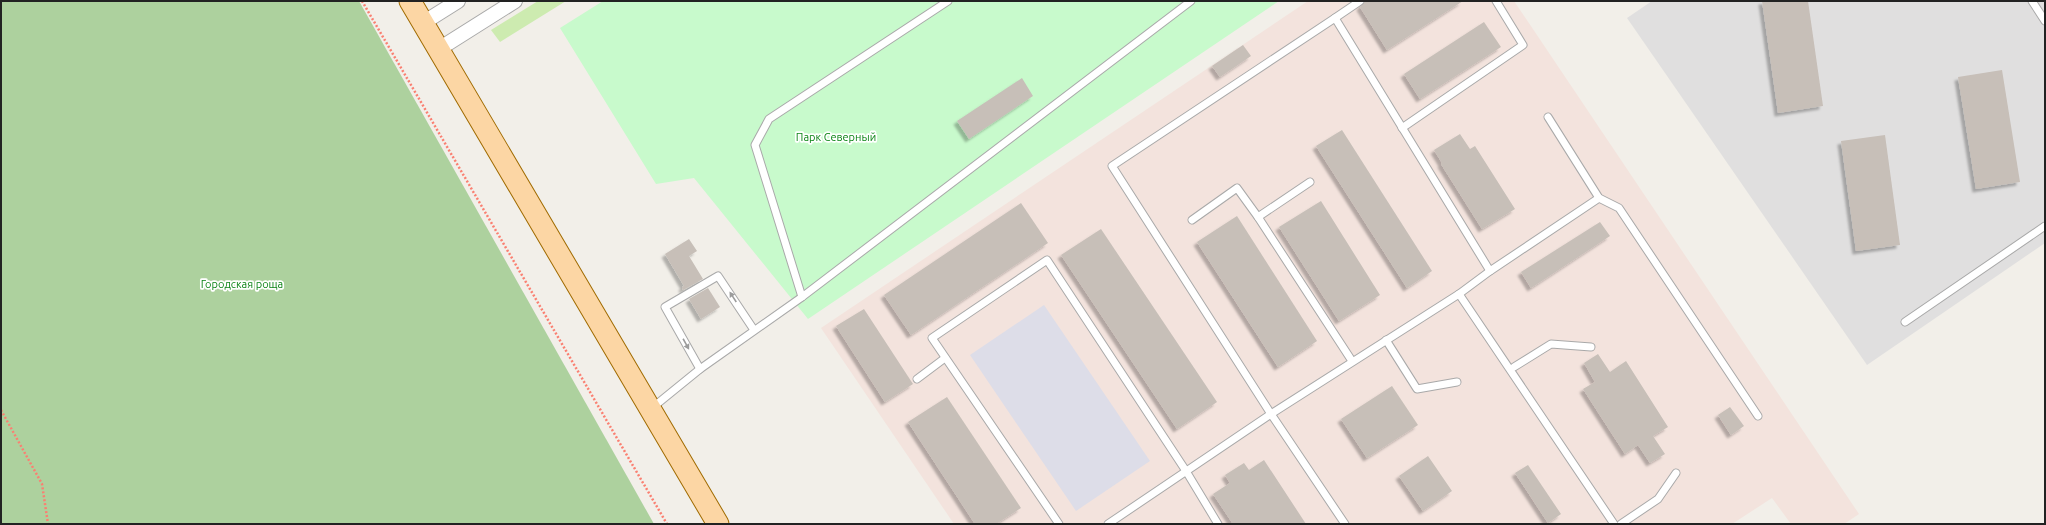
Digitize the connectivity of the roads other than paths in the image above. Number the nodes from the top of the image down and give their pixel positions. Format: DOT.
graph roads {
  1 [pos="410,1"];
  2 [pos="458,1"];
  3 [pos="515,1"];
  4 [pos="948,1"];
  5 [pos="1191,1"];
  6 [pos="1360,1"];
  7 [pos="1496,1"];
  8 [pos="2032,1"];
  9 [pos="1335,18"];
  10 [pos="2045,21"];
  11 [pos="423,23"];
  12 [pos="439,49"];
  13 [pos="1548,117"];
  14 [pos="1402,128"];
  15 [pos="1310,182"];
  16 [pos="1599,198"];
  17 [pos="1258,217"];
  18 [pos="1192,220"];
  19 [pos="2045,226"];
  20 [pos="1490,271"];
  21 [pos="1459,294"];
  22 [pos="802,297"];
  23 [pos="1905,322"];
  24 [pos="754,330"];
  25 [pos="1386,340"];
  26 [pos="1591,347"];
  27 [pos="945,358"];
  28 [pos="1352,361"];
  29 [pos="1514,367"];
  30 [pos="700,369"];
  31 [pos="917,379"];
  32 [pos="1457,382"];
  33 [pos="650,410"];
  34 [pos="1271,414"];
  35 [pos="1758,416"];
  36 [pos="1186,471"];
  37 [pos="1676,473"];
  38 [pos="718,524"];
  39 [pos="1059,524"];
  40 [pos="1108,524"];
  41 [pos="1218,524"];
  42 [pos="1345,524"];
  43 [pos="1614,524"];
  44 [pos="1621,524"];
  1 -- 11 [label="main road"];
  2 -- 11 [label="street"];
  3 -- 12 [label="street"];
  4 -- 22 [label="lane"];
  5 -- 22 [label="lane"];
  6 -- 9 [label="lane"];
  7 -- 14 [label="lane"];
  8 -- 10 [label="lane"];
  9 -- 14 [label="lane"];
  9 -- 34 [label="lane"];
  11 -- 12 [label="main road"];
  12 -- 33 [label="main road"];
  13 -- 16 [label="lane"];
  14 -- 20 [label="lane"];
  15 -- 17 [label="lane"];
  16 -- 20 [label="lane"];
  16 -- 35 [label="lane"];
  17 -- 18 [label="lane"];
  17 -- 28 [label="lane"];
  19 -- 23 [label="lane"];
  20 -- 21 [label="lane"];
  21 -- 25 [label="lane"];
  21 -- 43 [label="lane"];
  22 -- 24 [label="lane"];
  24 -- 30 [label="lane"];
  24 -- 30 [label="lane, one-way"];
  25 -- 28 [label="lane"];
  25 -- 32 [label="lane"];
  26 -- 29 [label="lane"];
  27 -- 31 [label="lane"];
  27 -- 36 [label="lane"];
  27 -- 39 [label="lane"];
  28 -- 34 [label="lane"];
  30 -- 33 [label="lane"];
  33 -- 38 [label="main road"];
  34 -- 36 [label="lane"];
  34 -- 42 [label="lane"];
  36 -- 40 [label="lane"];
  36 -- 41 [label="lane"];
  37 -- 44 [label="lane"];
}
